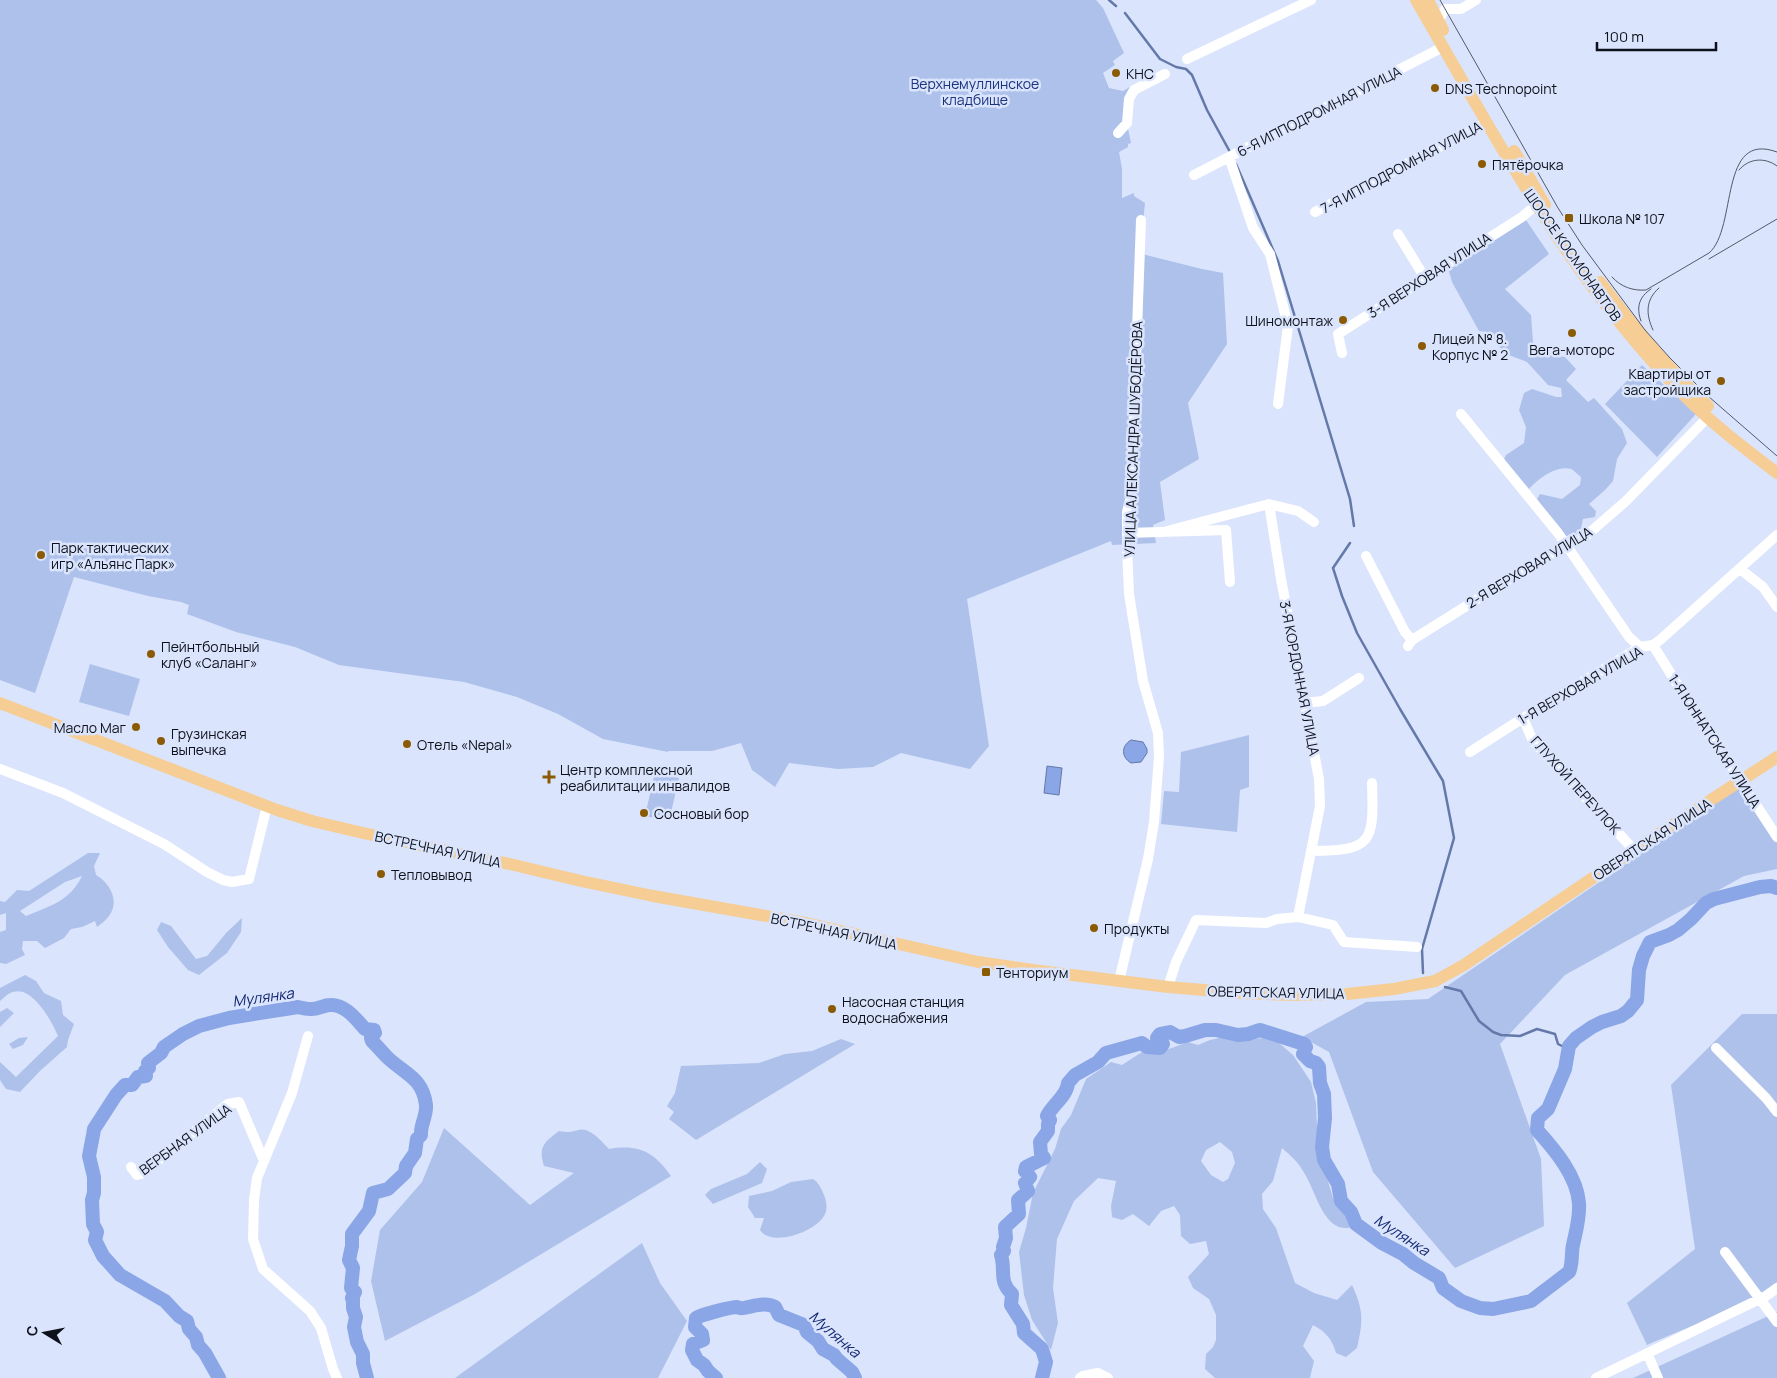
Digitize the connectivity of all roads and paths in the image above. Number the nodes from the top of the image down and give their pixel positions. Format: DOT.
graph roads {
  1 [pos="1310,0"];
  2 [pos="1416,0"];
  3 [pos="1428,0"];
  4 [pos="1476,0"];
  5 [pos="1438,22"];
  6 [pos="1444,47"];
  7 [pos="1186,59"];
  8 [pos="1165,74"];
  9 [pos="1487,122"];
  10 [pos="1118,133"];
  11 [pos="1225,159"];
  12 [pos="1194,175"];
  13 [pos="1536,205"];
  14 [pos="1315,212"];
  15 [pos="1141,220"];
  16 [pos="1398,234"];
  17 [pos="1425,278"];
  18 [pos="1342,353"];
  19 [pos="1278,404"];
  20 [pos="1461,414"];
  21 [pos="1708,417"];
  22 [pos="1777,464"];
  23 [pos="1777,473"];
  24 [pos="1269,504"];
  25 [pos="1314,522"];
  26 [pos="1167,531"];
  27 [pos="1127,533"];
  28 [pos="1777,535"];
  29 [pos="1567,547"];
  30 [pos="1366,556"];
  31 [pos="1740,569"];
  32 [pos="1230,582"];
  33 [pos="1777,607"];
  34 [pos="1653,645"];
  35 [pos="1640,647"];
  36 [pos="1359,678"];
  37 [pos="1304,703"];
  38 [pos="0,704"];
  39 [pos="1523,718"];
  40 [pos="1470,752"];
  41 [pos="1777,757"];
  42 [pos="0,769"];
  43 [pos="1741,781"];
  44 [pos="1372,784"];
  45 [pos="267,806"];
  46 [pos="1777,837"];
  47 [pos="1634,850"];
  48 [pos="1312,851"];
  49 [pos="1298,917"];
  50 [pos="1417,947"];
  51 [pos="920,949"];
  52 [pos="1119,981"];
  53 [pos="1168,987"];
  54 [pos="308,1036"];
  55 [pos="1716,1048"];
  56 [pos="1777,1112"];
  57 [pos="264,1161"];
  58 [pos="131,1168"];
  59 [pos="1725,1252"];
  60 [pos="1777,1288"];
  61 [pos="1760,1300"];
  62 [pos="1777,1322"];
  63 [pos="1647,1353"];
  64 [pos="338,1378"];
  65 [pos="1080,1378"];
  66 [pos="1108,1378"];
  67 [pos="1596,1378"];
  68 [pos="1658,1378"];
  1 -- 7 [label="street"];
  2 -- 6 [label="main road, ШОССЕ КОСМОНАВТОВ"];
  3 -- 5 [label="main road, ШОССЕ КОСМОНАВТОВ"];
  4 -- 5 [label="street"];
  5 -- 22 [label="main road, ШОССЕ КОСМОНАВТОВ"];
  6 -- 9 [label="main road, ШОССЕ КОСМОНАВТОВ"];
  6 -- 11 [label="street, 6-Я ИППОДРОМНАЯ УЛИЦА"];
  8 -- 10 [label="street"];
  9 -- 13 [label="main road, ШОССЕ КОСМОНАВТОВ"];
  9 -- 14 [label="street, 7-Я ИППОДРОМНАЯ УЛИЦА"];
  11 -- 12 [label="street, 6-Я ИППОДРОМНАЯ УЛИЦА"];
  11 -- 19 [label="street"];
  13 -- 17 [label="street, 3-Я ВЕРХОВАЯ УЛИЦА"];
  13 -- 21 [label="main road, ШОССЕ КОСМОНАВТОВ"];
  15 -- 27 [label="street, УЛИЦА АЛЕКСАНДРА ШУБОДЁРОВА"];
  16 -- 17 [label="street"];
  17 -- 18 [label="street, 3-Я ВЕРХОВАЯ УЛИЦА"];
  20 -- 29 [label="street"];
  21 -- 23 [label="main road, ШОССЕ КОСМОНАВТОВ"];
  21 -- 29 [label="street, 2-Я ВЕРХОВАЯ УЛИЦА"];
  24 -- 25 [label="street"];
  24 -- 26 [label="street"];
  24 -- 37 [label="street, 3-Я КОРДОННАЯ УЛИЦА"];
  26 -- 27 [label="street"];
  26 -- 32 [label="street"];
  27 -- 52 [label="street, УЛИЦА АЛЕКСАНДРА ШУБОДЁРОВА"];
  28 -- 31 [label="street, 1-Я ВЕРХОВАЯ УЛИЦА"];
  29 -- 30 [label="street, 2-Я ВЕРХОВАЯ УЛИЦА"];
  29 -- 35 [label="street"];
  31 -- 33 [label="street"];
  31 -- 34 [label="street, 1-Я ВЕРХОВАЯ УЛИЦА"];
  34 -- 35 [label="street, 1-Я ВЕРХОВАЯ УЛИЦА"];
  34 -- 43 [label="street, 1-Я ЮННАТСКАЯ УЛИЦА"];
  35 -- 39 [label="street, 1-Я ВЕРХОВАЯ УЛИЦА"];
  36 -- 37 [label="street"];
  37 -- 48 [label="street, 3-Я КОРДОННАЯ УЛИЦА"];
  38 -- 45 [label="main road, ВСТРЕЧНАЯ УЛИЦА"];
  39 -- 40 [label="street, 1-Я ВЕРХОВАЯ УЛИЦА"];
  39 -- 47 [label="street, ГЛУХОЙ ПЕРЕУЛОК"];
  41 -- 43 [label="main road, ОВЕРЯТСКАЯ УЛИЦА"];
  42 -- 45 [label="street"];
  43 -- 46 [label="street, 1-Я ЮННАТСКАЯ УЛИЦА"];
  43 -- 47 [label="main road, ОВЕРЯТСКАЯ УЛИЦА"];
  44 -- 48 [label="street"];
  45 -- 51 [label="main road, ВСТРЕЧНАЯ УЛИЦА"];
  47 -- 53 [label="main road, ОВЕРЯТСКАЯ УЛИЦА"];
  48 -- 49 [label="street, 3-Я КОРДОННАЯ УЛИЦА"];
  49 -- 50 [label="street"];
  49 -- 53 [label="street"];
  51 -- 52 [label="main road, ОВЕРЯТСКАЯ УЛИЦА"];
  52 -- 53 [label="main road, ОВЕРЯТСКАЯ УЛИЦА"];
  54 -- 57 [label="street"];
  55 -- 56 [label="street"];
  57 -- 58 [label="street, ВЕРБНАЯ УЛИЦА"];
  57 -- 64 [label="street"];
  59 -- 61 [label="street"];
  60 -- 61 [label="street"];
  61 -- 62 [label="street"];
  61 -- 63 [label="street"];
  63 -- 67 [label="street"];
  63 -- 68 [label="street"];
  65 -- 66 [label="street"];
}
